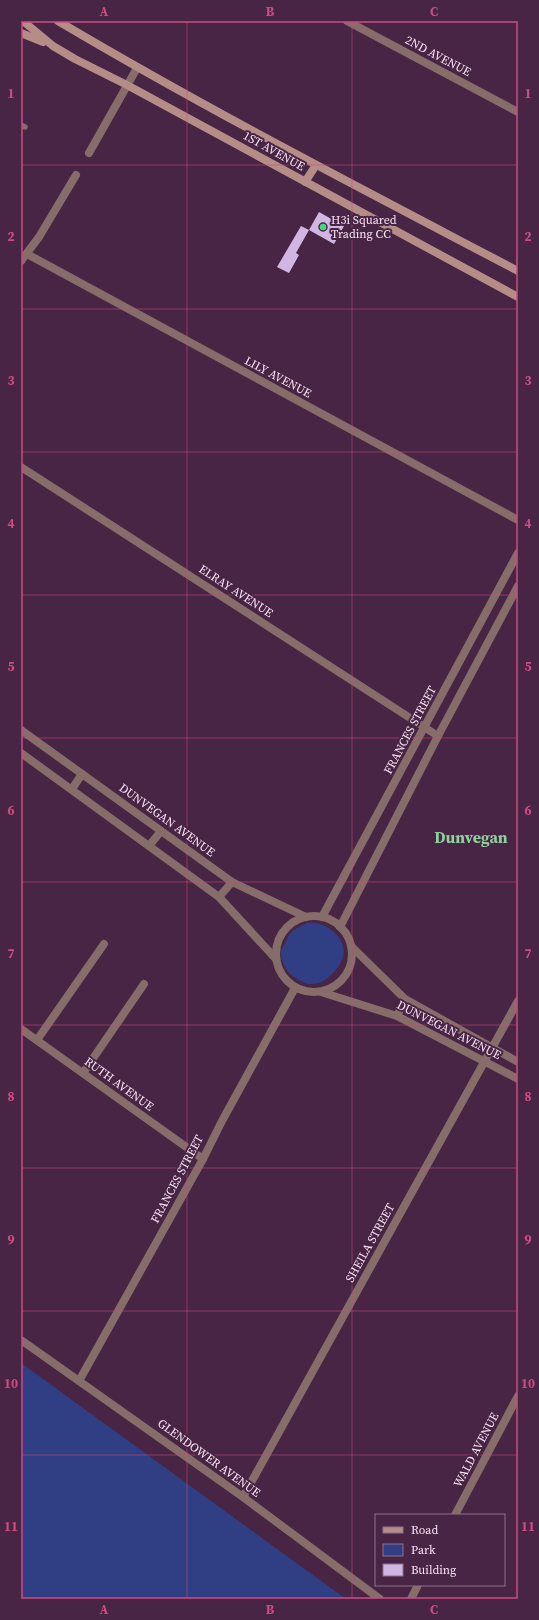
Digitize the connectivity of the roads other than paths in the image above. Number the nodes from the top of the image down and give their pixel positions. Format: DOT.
graph roads {
  1 [pos="23,21"];
  2 [pos="58,21"];
  3 [pos="347,21"];
  4 [pos="21,33"];
  5 [pos="53,46"];
  6 [pos="137,68"];
  7 [pos="127,86"];
  8 [pos="518,112"];
  9 [pos="89,153"];
  10 [pos="316,165"];
  11 [pos="76,175"];
  12 [pos="305,182"];
  13 [pos="27,254"];
  14 [pos="21,261"];
  15 [pos="518,271"];
  16 [pos="518,297"];
  17 [pos="21,467"];
  18 [pos="518,520"];
  19 [pos="518,553"];
  20 [pos="518,586"];
  21 [pos="425,727"];
  22 [pos="21,730"];
  23 [pos="438,736"];
  24 [pos="21,753"];
  25 [pos="82,774"];
  26 [pos="72,790"];
  27 [pos="161,831"];
  28 [pos="149,846"];
  29 [pos="232,882"];
  30 [pos="219,897"];
  31 [pos="306,917"];
  32 [pos="322,917"];
  33 [pos="340,927"];
  34 [pos="104,944"];
  35 [pos="351,946"];
  36 [pos="276,959"];
  37 [pos="144,984"];
  38 [pos="295,988"];
  39 [pos="321,992"];
  40 [pos="405,999"];
  41 [pos="518,1000"];
  42 [pos="397,1016"];
  43 [pos="21,1028"];
  44 [pos="37,1040"];
  45 [pos="493,1048"];
  46 [pos="485,1062"];
  47 [pos="518,1062"];
  48 [pos="83,1073"];
  49 [pos="518,1079"];
  50 [pos="203,1159"];
  51 [pos="21,1340"];
  52 [pos="79,1381"];
  53 [pos="518,1396"];
  54 [pos="242,1497"];
  55 [pos="456,1514"];
  56 [pos="418,1586"];
  57 [pos="380,1599"];
  58 [pos="411,1599"];
  1 -- 5 [label="main road, 1ST AVENUE"];
  2 -- 6 [label="main road, 1ST AVENUE"];
  3 -- 8 [label="street, 2ND AVENUE"];
  4 -- 5 [label="main road"];
  5 -- 7 [label="main road, 1ST AVENUE"];
  6 -- 7 [label="street"];
  6 -- 10 [label="main road, 1ST AVENUE"];
  7 -- 9 [label="street"];
  7 -- 12 [label="main road, 1ST AVENUE"];
  10 -- 12 [label="main road"];
  10 -- 15 [label="main road, 1ST AVENUE"];
  11 -- 13 [label="street"];
  12 -- 16 [label="main road, 1ST AVENUE"];
  13 -- 14 [label="street"];
  13 -- 18 [label="street, LILY AVENUE"];
  17 -- 21 [label="street, ELRAY AVENUE"];
  19 -- 21 [label="street, FRANCES STREET"];
  20 -- 23 [label="street"];
  21 -- 23 [label="street, ELRAY AVENUE"];
  21 -- 32 [label="street, FRANCES STREET"];
  22 -- 25 [label="street, DUNVEGAN AVENUE"];
  23 -- 33 [label="street"];
  24 -- 26 [label="street"];
  25 -- 26 [label="street"];
  25 -- 27 [label="street, DUNVEGAN AVENUE"];
  26 -- 28 [label="street"];
  27 -- 28 [label="street"];
  27 -- 29 [label="street, DUNVEGAN AVENUE"];
  28 -- 30 [label="street"];
  29 -- 30 [label="street"];
  29 -- 31 [label="street, DUNVEGAN AVENUE"];
  30 -- 36 [label="street"];
  31 -- 32 [label="street"];
  31 -- 36 [label="street"];
  32 -- 33 [label="street"];
  33 -- 35 [label="street"];
  34 -- 44 [label="street"];
  35 -- 39 [label="street"];
  35 -- 40 [label="street, DUNVEGAN AVENUE"];
  36 -- 38 [label="street"];
  37 -- 48 [label="street"];
  38 -- 39 [label="street"];
  38 -- 50 [label="street, FRANCES STREET"];
  39 -- 42 [label="street, DUNVEGAN AVENUE"];
  40 -- 42 [label="street"];
  40 -- 45 [label="street, DUNVEGAN AVENUE"];
  41 -- 45 [label="street, SHEILA STREET"];
  42 -- 46 [label="street, DUNVEGAN AVENUE"];
  43 -- 44 [label="street, RUTH AVENUE"];
  44 -- 48 [label="street, RUTH AVENUE"];
  45 -- 46 [label="street, SHEILA STREET"];
  45 -- 47 [label="street, DUNVEGAN AVENUE"];
  46 -- 49 [label="street, DUNVEGAN AVENUE"];
  46 -- 54 [label="street, SHEILA STREET"];
  48 -- 50 [label="street, RUTH AVENUE"];
  50 -- 52 [label="street, FRANCES STREET"];
  51 -- 52 [label="street, GLENDOWER AVENUE"];
  52 -- 54 [label="street, GLENDOWER AVENUE"];
  53 -- 55 [label="street, WALD AVENUE"];
  54 -- 57 [label="street, GLENDOWER AVENUE"];
  56 -- 58 [label="street"];
}
